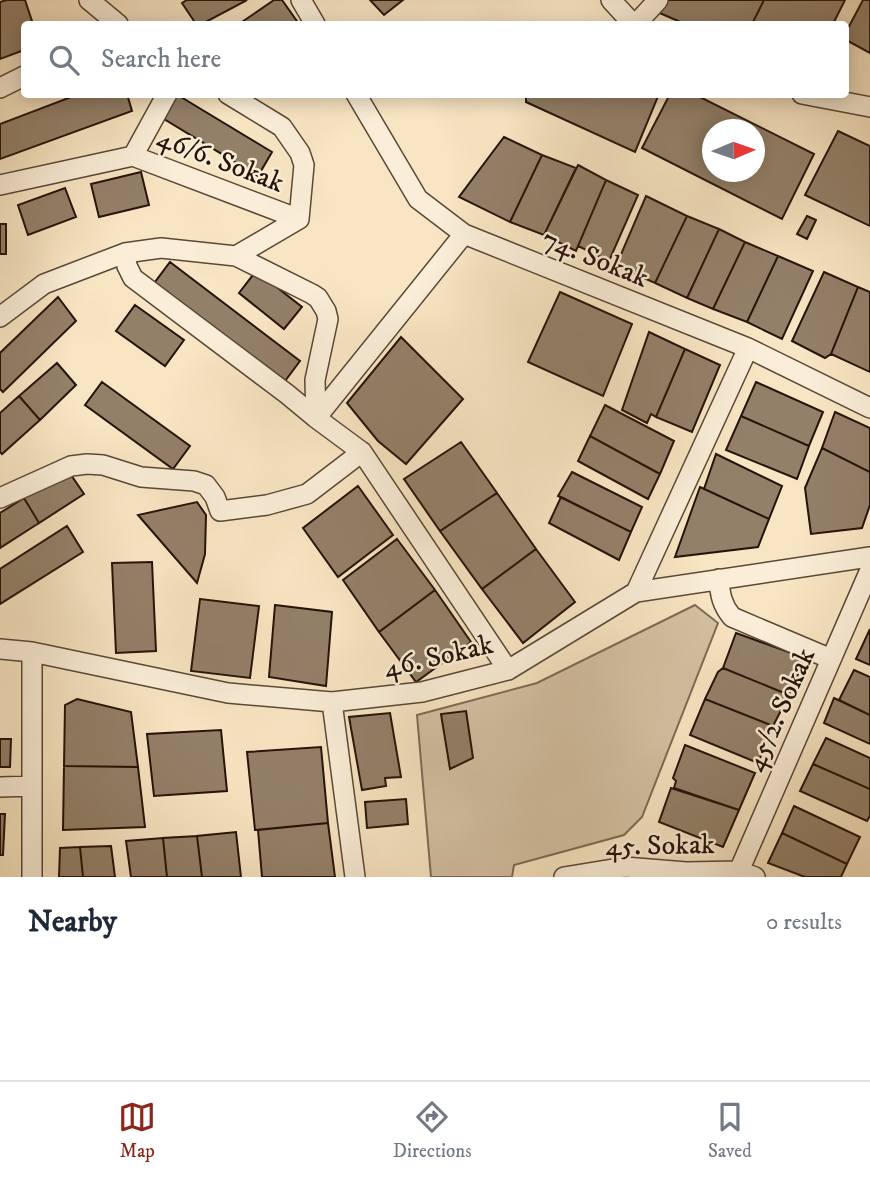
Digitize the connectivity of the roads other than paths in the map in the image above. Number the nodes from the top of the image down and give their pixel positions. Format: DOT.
graph roads {
  1 [pos="89,0"];
  2 [pos="301,0"];
  3 [pos="611,0"];
  4 [pos="658,0"];
  5 [pos="114,21"];
  6 [pos="313,21"];
  7 [pos="631,21"];
  8 [pos="637,21"];
  9 [pos="21,78"];
  10 [pos="0,88"];
  11 [pos="165,98"];
  12 [pos="235,98"];
  13 [pos="358,98"];
  14 [pos="823,98"];
  15 [pos="870,107"];
  16 [pos="133,156"];
  17 [pos="0,185"];
  18 [pos="299,219"];
  19 [pos="464,234"];
  20 [pos="125,253"];
  21 [pos="236,256"];
  22 [pos="0,317"];
  23 [pos="748,348"];
  24 [pos="870,408"];
  25 [pos="316,418"];
  26 [pos="362,452"];
  27 [pos="0,498"];
  28 [pos="870,556"];
  29 [pos="870,570"];
  30 [pos="719,579"];
  31 [pos="636,592"];
  32 [pos="0,649"];
  33 [pos="32,652"];
  34 [pos="831,659"];
  35 [pos="508,670"];
  36 [pos="332,702"];
  37 [pos="32,786"];
  38 [pos="0,787"];
  39 [pos="687,874"];
  40 [pos="747,874"];
  41 [pos="32,877"];
  42 [pos="355,877"];
  43 [pos="564,877"];
  1 -- 5 [label="street"];
  2 -- 6 [label="street"];
  3 -- 7 [label="street"];
  4 -- 8 [label="street"];
  9 -- 10 [label="street"];
  11 -- 16 [label="street"];
  12 -- 18 [label="street"];
  13 -- 19 [label="street, 74. Sokak"];
  14 -- 15 [label="street"];
  16 -- 17 [label="street, 46/6. Sokak"];
  16 -- 18 [label="street, 46/6. Sokak"];
  18 -- 21 [label="street"];
  19 -- 23 [label="street, 74. Sokak"];
  19 -- 25 [label="street"];
  20 -- 21 [label="street"];
  20 -- 22 [label="street"];
  20 -- 25 [label="street"];
  21 -- 25 [label="street"];
  23 -- 24 [label="street, 74. Sokak"];
  23 -- 31 [label="street"];
  25 -- 26 [label="street"];
  26 -- 27 [label="street"];
  26 -- 35 [label="street"];
  28 -- 30 [label="street, 46. Sokak"];
  29 -- 34 [label="street, 45/2. Sokak"];
  30 -- 31 [label="street, 46. Sokak"];
  30 -- 34 [label="street"];
  31 -- 35 [label="street, 46. Sokak"];
  32 -- 33 [label="street, 46. Sokak"];
  33 -- 36 [label="street, 46. Sokak"];
  33 -- 37 [label="street"];
  34 -- 40 [label="street, 45/2. Sokak"];
  35 -- 36 [label="street, 46. Sokak"];
  36 -- 42 [label="street"];
  37 -- 38 [label="street"];
  37 -- 41 [label="street"];
  39 -- 40 [label="street, 45. Sokak"];
  39 -- 43 [label="street, 45. Sokak"];
}
